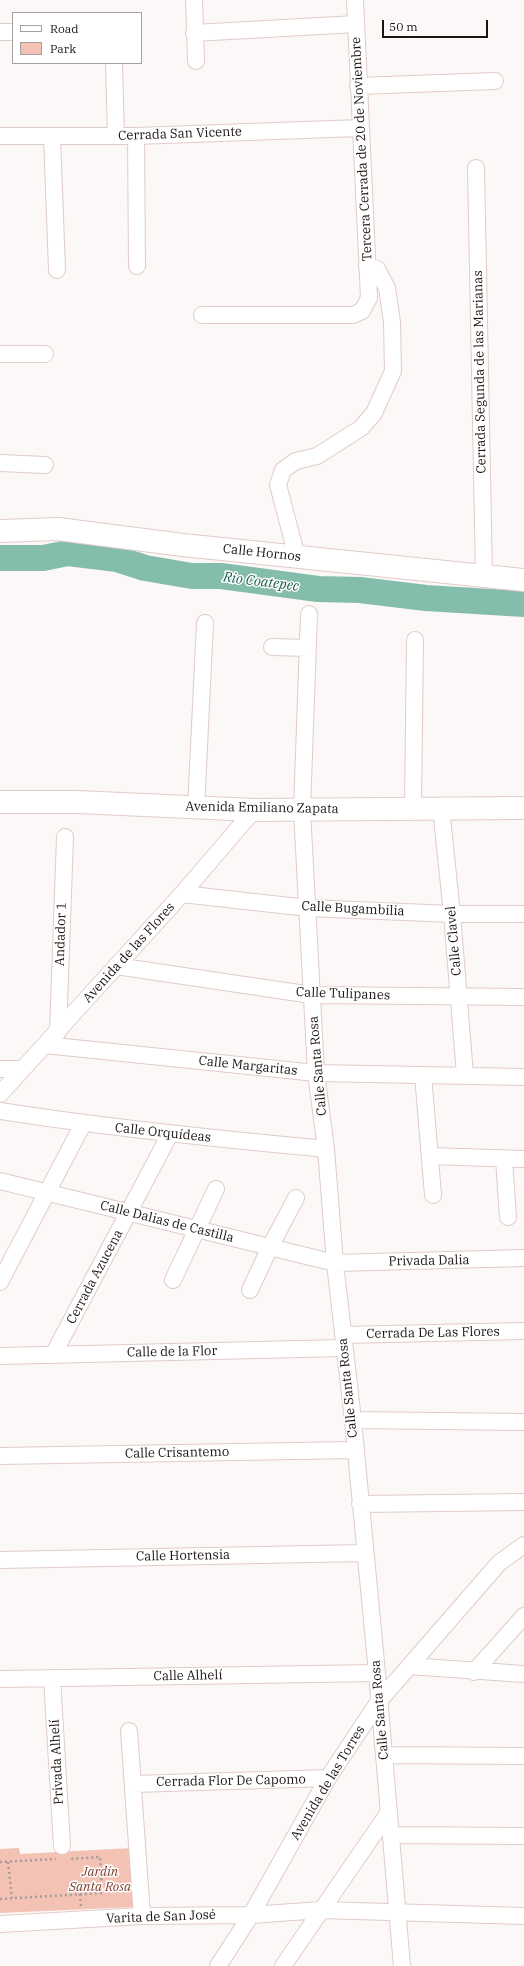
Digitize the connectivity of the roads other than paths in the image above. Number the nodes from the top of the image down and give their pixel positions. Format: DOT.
graph roads {
  1 [pos="194,0"];
  2 [pos="355,0"];
  3 [pos="356,24"];
  4 [pos="0,32"];
  5 [pos="12,32"];
  6 [pos="194,33"];
  7 [pos="196,61"];
  8 [pos="114,64"];
  9 [pos="495,81"];
  10 [pos="358,86"];
  11 [pos="360,128"];
  12 [pos="0,136"];
  13 [pos="52,136"];
  14 [pos="116,136"];
  15 [pos="136,136"];
  16 [pos="476,168"];
  17 [pos="137,266"];
  18 [pos="367,266"];
  19 [pos="57,270"];
  20 [pos="202,315"];
  21 [pos="0,354"];
  22 [pos="45,354"];
  23 [pos="0,463"];
  24 [pos="45,465"];
  25 [pos="0,531"];
  26 [pos="297,557"];
  27 [pos="484,576"];
  28 [pos="524,580"];
  29 [pos="309,614"];
  30 [pos="205,623"];
  31 [pos="415,640"];
  32 [pos="272,647"];
  33 [pos="308,648"];
  34 [pos="0,802"];
  35 [pos="413,807"];
  36 [pos="196,808"];
  37 [pos="441,808"];
  38 [pos="524,808"];
  39 [pos="254,810"];
  40 [pos="302,810"];
  41 [pos="64,837"];
  42 [pos="182,894"];
  43 [pos="308,908"];
  44 [pos="452,914"];
  45 [pos="524,914"];
  46 [pos="116,966"];
  47 [pos="312,995"];
  48 [pos="460,996"];
  49 [pos="524,997"];
  50 [pos="58,1032"];
  51 [pos="45,1045"];
  52 [pos="0,1069"];
  53 [pos="23,1069"];
  54 [pos="316,1073"];
  55 [pos="423,1075"];
  56 [pos="465,1075"];
  57 [pos="524,1077"];
  58 [pos="0,1094"];
  59 [pos="0,1111"];
  60 [pos="83,1124"];
  61 [pos="170,1134"];
  62 [pos="326,1149"];
  63 [pos="430,1156"];
  64 [pos="504,1159"];
  65 [pos="524,1159"];
  66 [pos="0,1181"];
  67 [pos="216,1189"];
  68 [pos="46,1193"];
  69 [pos="433,1195"];
  70 [pos="296,1198"];
  71 [pos="128,1212"];
  72 [pos="508,1216"];
  73 [pos="196,1229"];
  74 [pos="270,1247"];
  75 [pos="524,1258"];
  76 [pos="335,1263"];
  77 [pos="173,1280"];
  78 [pos="0,1282"];
  79 [pos="250,1290"];
  80 [pos="524,1331"];
  81 [pos="344,1342"];
  82 [pos="53,1355"];
  83 [pos="0,1356"];
  84 [pos="353,1420"];
  85 [pos="524,1422"];
  86 [pos="355,1450"];
  87 [pos="0,1456"];
  88 [pos="524,1502"];
  89 [pos="360,1504"];
  90 [pos="524,1545"];
  91 [pos="365,1553"];
  92 [pos="0,1560"];
  93 [pos="524,1616"];
  94 [pos="409,1666"];
  95 [pos="474,1672"];
  96 [pos="377,1673"];
  97 [pos="524,1674"];
  98 [pos="52,1678"];
  99 [pos="0,1679"];
  100 [pos="379,1701"];
  101 [pos="129,1731"];
  102 [pos="384,1755"];
  103 [pos="524,1756"];
  104 [pos="328,1778"];
  105 [pos="134,1784"];
  106 [pos="389,1812"];
  107 [pos="391,1835"];
  108 [pos="524,1836"];
  109 [pos="62,1846"];
  110 [pos="321,1910"];
  111 [pos="397,1912"];
  112 [pos="251,1915"];
  113 [pos="142,1916"];
  114 [pos="524,1916"];
  115 [pos="0,1924"];
  116 [pos="218,1966"];
  117 [pos="283,1966"];
  118 [pos="402,1966"];
  1 -- 6 [label="street"];
  2 -- 3 [label="street, Tercera Cerrada de 20 de Noviembre"];
  3 -- 6 [label="street"];
  3 -- 10 [label="street, Tercera Cerrada de 20 de Noviembre"];
  4 -- 5 [label="street"];
  6 -- 7 [label="street"];
  8 -- 14 [label="street"];
  9 -- 10 [label="street"];
  10 -- 11 [label="street, Tercera Cerrada de 20 de Noviembre"];
  11 -- 15 [label="street, Cerrada San Vicente"];
  11 -- 18 [label="street, Tercera Cerrada de 20 de Noviembre"];
  12 -- 13 [label="street, Cerrada San Vicente"];
  13 -- 14 [label="street, Cerrada San Vicente"];
  13 -- 19 [label="street"];
  14 -- 15 [label="street, Cerrada San Vicente"];
  15 -- 17 [label="street"];
  16 -- 27 [label="street, Cerrada Segunda de las Marianas"];
  18 -- 20 [label="street, Tercera Cerrada de 20 de Noviembre"];
  18 -- 26 [label="street"];
  21 -- 22 [label="street"];
  23 -- 24 [label="street"];
  25 -- 26 [label="main road, Calle Hornos"];
  26 -- 27 [label="main road, Calle Hornos"];
  27 -- 28 [label="main road, Calle Hornos"];
  29 -- 33 [label="street, Calle Santa Rosa"];
  30 -- 36 [label="street"];
  31 -- 35 [label="street"];
  32 -- 33 [label="street"];
  33 -- 40 [label="street, Calle Santa Rosa"];
  34 -- 36 [label="main road, Avenida Emiliano Zapata"];
  35 -- 37 [label="main road, Avenida Emiliano Zapata"];
  35 -- 40 [label="main road, Avenida Emiliano Zapata"];
  36 -- 39 [label="main road, Avenida Emiliano Zapata"];
  37 -- 38 [label="main road, Avenida Emiliano Zapata"];
  37 -- 44 [label="street, Calle Clavel"];
  39 -- 40 [label="main road, Avenida Emiliano Zapata"];
  39 -- 42 [label="street, Avenida de las Flores"];
  40 -- 43 [label="street, Calle Santa Rosa"];
  41 -- 50 [label="street, Andador 1"];
  42 -- 43 [label="street, Calle Bugambilia"];
  42 -- 46 [label="street, Avenida de las Flores"];
  43 -- 44 [label="street, Calle Bugambilia"];
  43 -- 47 [label="street, Calle Santa Rosa"];
  44 -- 45 [label="street, Calle Bugambilia"];
  44 -- 48 [label="street, Calle Clavel"];
  46 -- 47 [label="street, Calle Tulipanes"];
  46 -- 50 [label="street, Avenida de las Flores"];
  47 -- 48 [label="street, Calle Tulipanes"];
  47 -- 54 [label="street, Calle Santa Rosa"];
  48 -- 49 [label="street, Calle Tulipanes"];
  48 -- 56 [label="street, Calle Clavel"];
  50 -- 51 [label="street, Avenida de las Flores"];
  51 -- 53 [label="street, Avenida de las Flores"];
  51 -- 54 [label="street, Calle Margaritas"];
  52 -- 53 [label="street"];
  53 -- 58 [label="street, Avenida de las Flores"];
  54 -- 55 [label="street, Calle Margaritas"];
  54 -- 62 [label="street, Calle Santa Rosa"];
  55 -- 56 [label="street, Calle Margaritas"];
  55 -- 63 [label="street"];
  56 -- 57 [label="street, Calle Margaritas"];
  59 -- 60 [label="street, Calle Orquídeas"];
  60 -- 61 [label="street, Calle Orquídeas"];
  60 -- 68 [label="street"];
  61 -- 62 [label="street, Calle Orquídeas"];
  61 -- 71 [label="street, Cerrada Azucena"];
  62 -- 76 [label="street, Calle Santa Rosa"];
  63 -- 64 [label="street"];
  63 -- 69 [label="street"];
  64 -- 65 [label="street"];
  64 -- 72 [label="street"];
  66 -- 68 [label="street, Calle Dalias de Castilla"];
  67 -- 73 [label="street"];
  68 -- 71 [label="street, Calle Dalias de Castilla"];
  68 -- 78 [label="street"];
  70 -- 74 [label="street"];
  71 -- 73 [label="street, Calle Dalias de Castilla"];
  71 -- 82 [label="street, Cerrada Azucena"];
  73 -- 74 [label="street, Calle Dalias de Castilla"];
  73 -- 77 [label="street"];
  74 -- 76 [label="street, Calle Dalias de Castilla"];
  74 -- 79 [label="street"];
  75 -- 76 [label="street, Privada Dalia"];
  76 -- 81 [label="street, Calle Santa Rosa"];
  80 -- 81 [label="street, Cerrada De Las Flores"];
  81 -- 82 [label="street, Calle de la Flor"];
  81 -- 84 [label="street, Calle Santa Rosa"];
  82 -- 83 [label="street, Calle de la Flor"];
  84 -- 85 [label="street"];
  84 -- 86 [label="street, Calle Santa Rosa"];
  86 -- 87 [label="street, Calle Crisantemo"];
  86 -- 89 [label="street, Calle Santa Rosa"];
  88 -- 89 [label="street"];
  89 -- 91 [label="street, Calle Santa Rosa"];
  90 -- 94 [label="street, Avenida de las Torres"];
  91 -- 92 [label="street, Calle Hortensia"];
  91 -- 96 [label="street, Calle Santa Rosa"];
  93 -- 95 [label="street"];
  94 -- 95 [label="street"];
  94 -- 100 [label="street, Avenida de las Torres"];
  95 -- 97 [label="street"];
  96 -- 98 [label="street, Calle Alhelí"];
  96 -- 100 [label="street, Calle Santa Rosa"];
  98 -- 99 [label="street, Calle Alhelí"];
  98 -- 109 [label="street, Privada Alhelí"];
  100 -- 102 [label="street, Calle Santa Rosa"];
  100 -- 104 [label="street, Avenida de las Torres"];
  101 -- 105 [label="street"];
  102 -- 103 [label="street"];
  102 -- 106 [label="street, Calle Santa Rosa"];
  104 -- 105 [label="street, Cerrada Flor De Capomo"];
  104 -- 112 [label="street, Avenida de las Torres"];
  105 -- 113 [label="street"];
  106 -- 107 [label="street, Calle Santa Rosa"];
  106 -- 110 [label="street"];
  107 -- 108 [label="street"];
  107 -- 111 [label="street, Calle Santa Rosa"];
  110 -- 111 [label="street, Varita de San José"];
  110 -- 112 [label="street, Varita de San José"];
  110 -- 117 [label="street"];
  111 -- 114 [label="street, Varita de San José"];
  111 -- 118 [label="street, Calle Santa Rosa"];
  112 -- 113 [label="street, Varita de San José"];
  112 -- 116 [label="street, Avenida de las Torres"];
  113 -- 115 [label="street, Varita de San José"];
}
